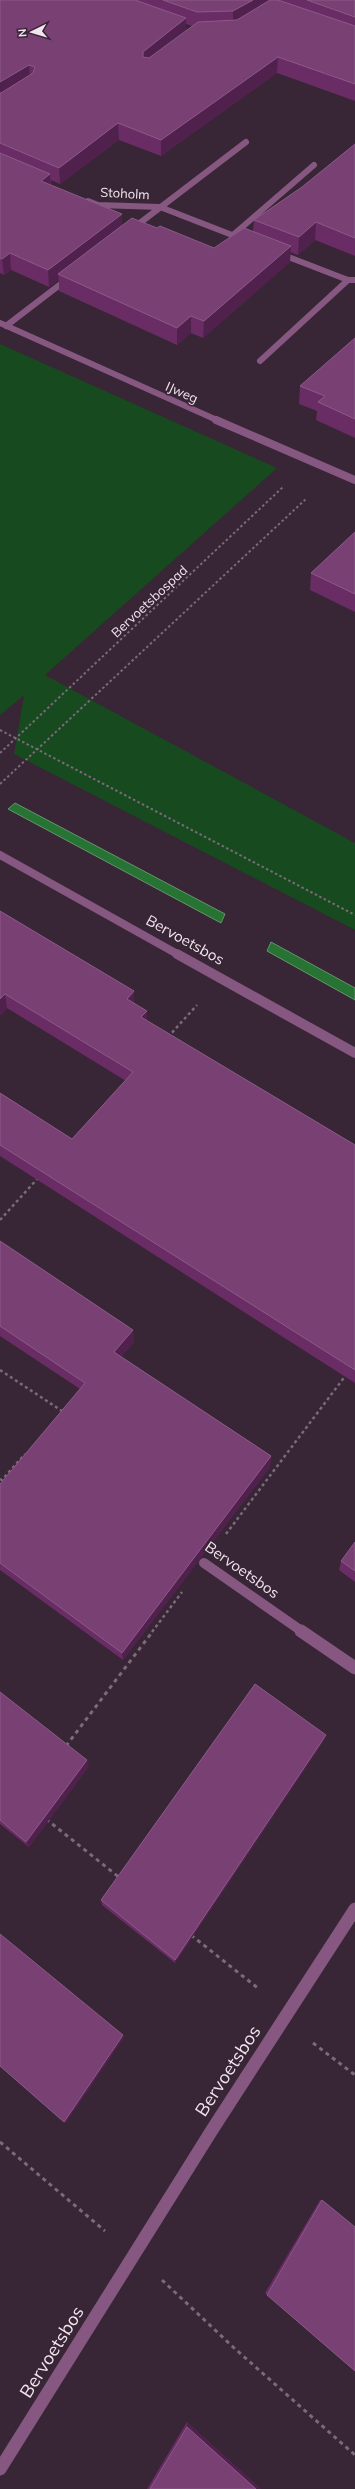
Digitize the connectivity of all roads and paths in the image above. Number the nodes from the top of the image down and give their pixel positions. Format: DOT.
graph roads {
  1 [pos="246,142"];
  2 [pos="314,165"];
  3 [pos="84,199"];
  4 [pos="160,207"];
  5 [pos="123,236"];
  6 [pos="234,236"];
  7 [pos="255,244"];
  8 [pos="269,249"];
  9 [pos="78,270"];
  10 [pos="352,280"];
  11 [pos="3,325"];
  12 [pos="260,360"];
  13 [pos="309,462"];
  14 [pos="335,472"];
  15 [pos="355,480"];
  16 [pos="0,730"];
  17 [pos="16,738"];
  18 [pos="37,750"];
  19 [pos="0,753"];
  20 [pos="0,784"];
  21 [pos="0,855"];
  22 [pos="355,915"];
  23 [pos="221,978"];
  24 [pos="163,1042"];
  25 [pos="355,1053"];
  26 [pos="41,1175"];
  27 [pos="0,1220"];
  28 [pos="0,1370"];
  29 [pos="350,1370"];
  30 [pos="57,1417"];
  31 [pos="28,1451"];
  32 [pos="1,1481"];
  33 [pos="204,1563"];
  34 [pos="355,1668"];
  35 [pos="64,1749"];
  36 [pos="43,1816"];
  37 [pos="122,1880"];
  38 [pos="355,1909"];
  39 [pos="190,1934"];
  40 [pos="285,2016"];
  41 [pos="355,2075"];
  42 [pos="0,2142"];
  43 [pos="134,2253"];
  44 [pos="355,2455"];
  45 [pos="0,2469"];
  1 -- 4 [label="street, Stoholm"];
  2 -- 6 [label="street"];
  3 -- 4 [label="street, Stoholm"];
  4 -- 5 [label="street"];
  4 -- 6 [label="street, Stoholm"];
  6 -- 7 [label="street, Stoholm"];
  8 -- 10 [label="street"];
  9 -- 11 [label="street"];
  10 -- 12 [label="street"];
  11 -- 13 [label="street, IJweg"];
  13 -- 14 [label="street, IJweg"];
  13 -- 17 [label="path, Bervoetsbospad"];
  14 -- 15 [label="street, IJweg"];
  14 -- 18 [label="path"];
  16 -- 17 [label="path"];
  17 -- 18 [label="path"];
  17 -- 19 [label="path, Bervoetsbospad"];
  18 -- 20 [label="path"];
  18 -- 22 [label="path"];
  21 -- 23 [label="street, Bervoetsbos"];
  23 -- 24 [label="path"];
  23 -- 25 [label="street, Bervoetsbos"];
  26 -- 27 [label="path"];
  28 -- 30 [label="path"];
  29 -- 33 [label="path"];
  31 -- 32 [label="path"];
  33 -- 34 [label="street, Bervoetsbos"];
  33 -- 35 [label="path"];
  36 -- 37 [label="path"];
  38 -- 40 [label="street, Bervoetsbos"];
  39 -- 40 [label="path"];
  40 -- 41 [label="path"];
  40 -- 43 [label="street, Bervoetsbos"];
  42 -- 43 [label="path"];
  43 -- 44 [label="path"];
  43 -- 45 [label="street, Bervoetsbos"];
}
